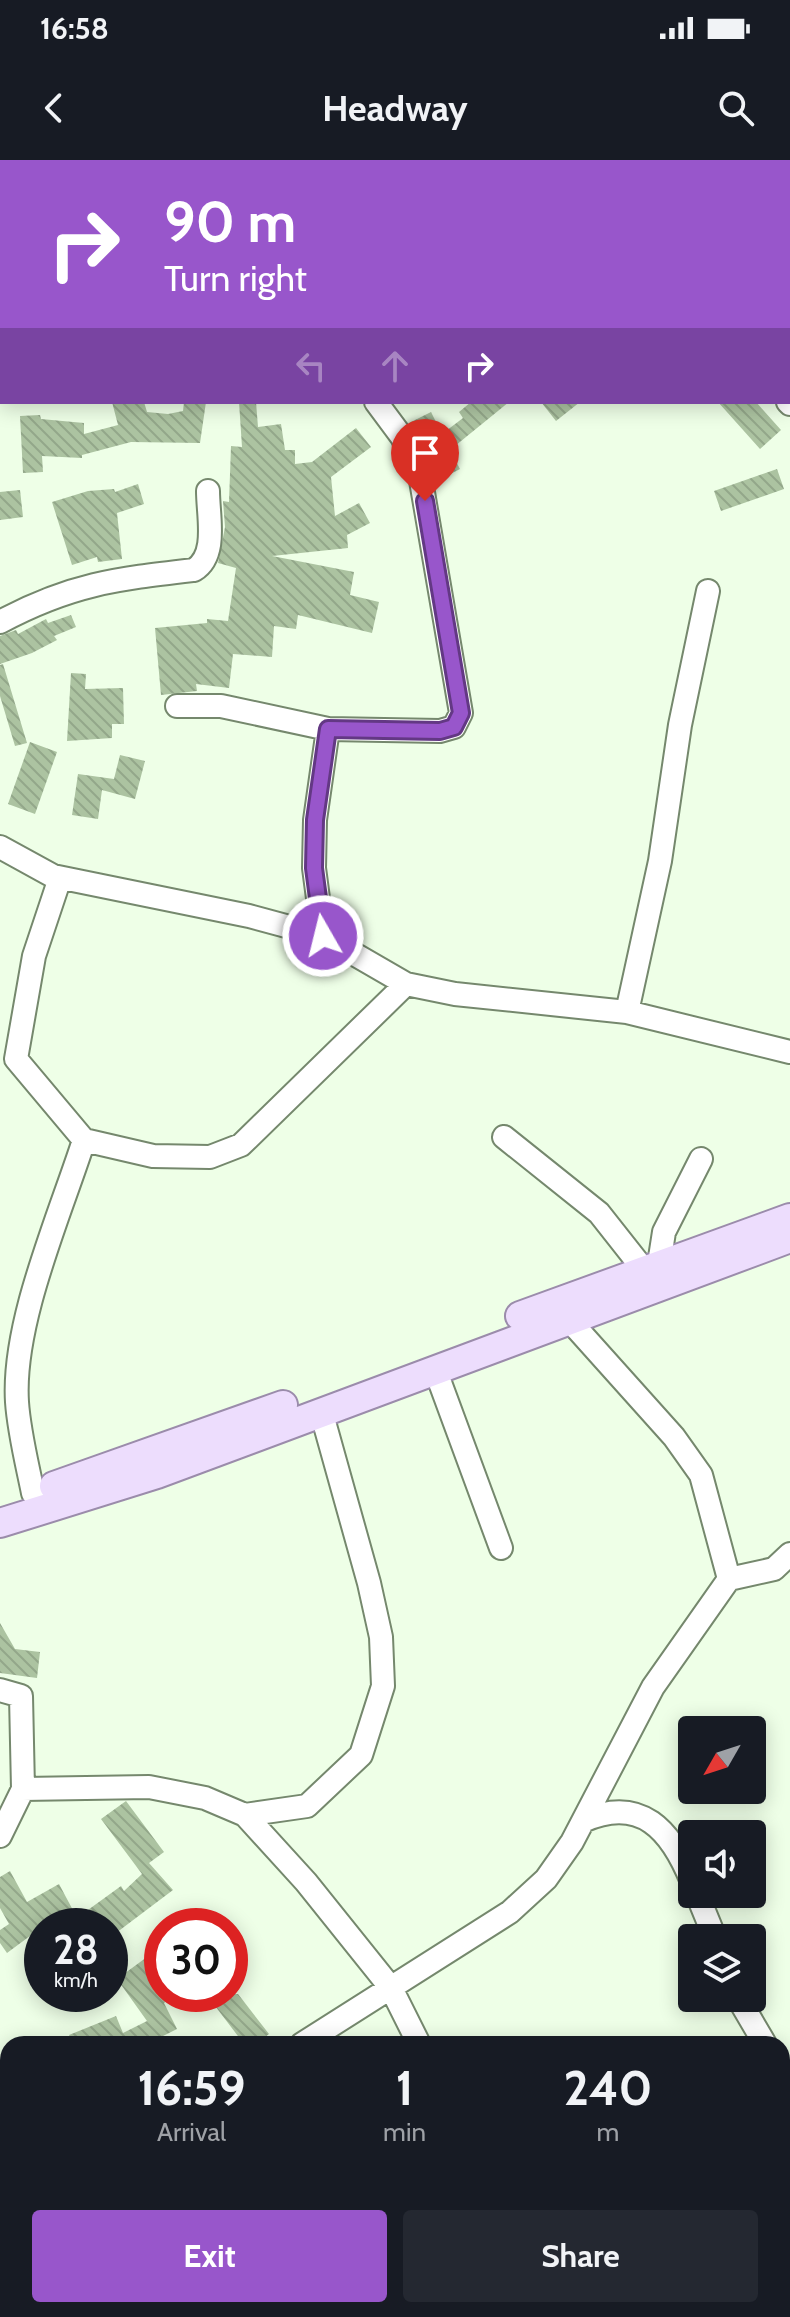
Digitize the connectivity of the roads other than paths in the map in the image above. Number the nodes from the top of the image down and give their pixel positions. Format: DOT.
graph roads {
  1 [pos="377,404"];
  2 [pos="208,491"];
  3 [pos="708,591"];
  4 [pos="0,622"];
  5 [pos="177,706"];
  6 [pos="328,729"];
  7 [pos="0,847"];
  8 [pos="60,878"];
  9 [pos="323,936"];
  10 [pos="406,984"];
  11 [pos="627,1012"];
  12 [pos="790,1052"];
  13 [pos="9,1053"];
  14 [pos="504,1137"];
  15 [pos="84,1140"];
  16 [pos="701,1159"];
  17 [pos="790,1218"];
  18 [pos="790,1238"];
  19 [pos="652,1267"];
  20 [pos="570,1321"];
  21 [pos="435,1369"];
  22 [pos="321,1411"];
  23 [pos="33,1493"];
  24 [pos="0,1503"];
  25 [pos="0,1523"];
  26 [pos="501,1548"];
  27 [pos="790,1554"];
  28 [pos="729,1579"];
  29 [pos="0,1690"];
  30 [pos="23,1789"];
  31 [pos="245,1815"];
  32 [pos="583,1821"];
  33 [pos="0,1836"];
  34 [pos="678,1850"];
  35 [pos="391,1988"];
  36 [pos="746,2012"];
  37 [pos="315,2036"];
  38 [pos="415,2036"];
  39 [pos="760,2036"];
  1 -- 6 [label="street"];
  2 -- 4 [label="street"];
  3 -- 11 [label="street"];
  5 -- 6 [label="street"];
  6 -- 9 [label="street"];
  7 -- 8 [label="street"];
  8 -- 9 [label="street"];
  8 -- 13 [label="street"];
  9 -- 10 [label="street"];
  10 -- 11 [label="street"];
  10 -- 15 [label="street"];
  11 -- 12 [label="street"];
  13 -- 15 [label="street"];
  14 -- 19 [label="street"];
  15 -- 23 [label="street"];
  16 -- 19 [label="street"];
  17 -- 19 [label="main road"];
  18 -- 20 [label="main road"];
  19 -- 23 [label="main road"];
  20 -- 21 [label="main road"];
  20 -- 28 [label="street"];
  21 -- 22 [label="main road"];
  21 -- 26 [label="street"];
  22 -- 25 [label="main road"];
  22 -- 31 [label="street"];
  23 -- 24 [label="main road"];
  27 -- 28 [label="street"];
  28 -- 32 [label="street"];
  29 -- 30 [label="street"];
  30 -- 31 [label="street"];
  30 -- 33 [label="street"];
  31 -- 35 [label="street"];
  32 -- 34 [label="street"];
  32 -- 35 [label="street"];
  35 -- 37 [label="street"];
  35 -- 38 [label="street"];
  36 -- 39 [label="street"];
}
